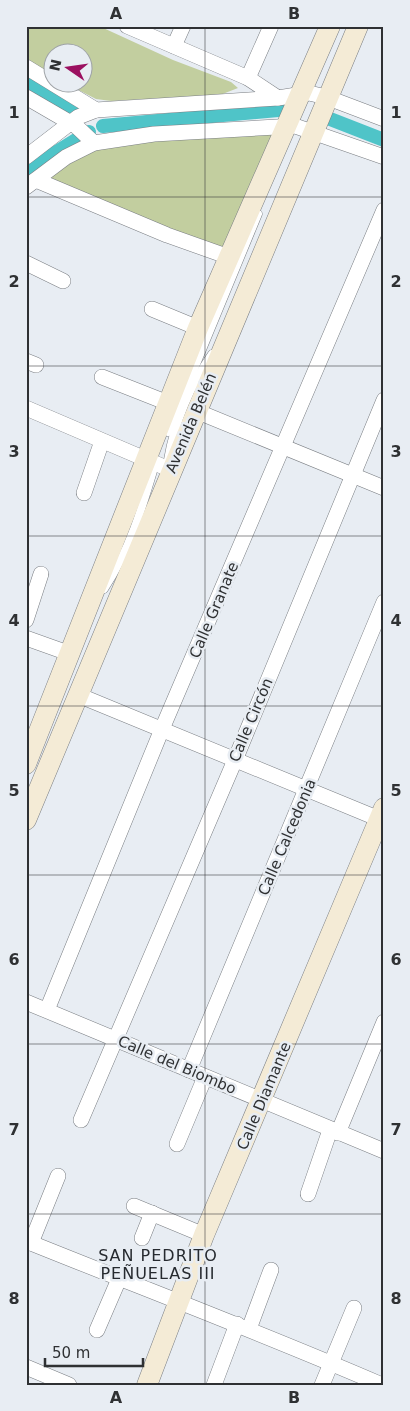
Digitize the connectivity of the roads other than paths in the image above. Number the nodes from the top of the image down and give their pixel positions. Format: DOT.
graph roads {
  1 [pos="127,26"];
  2 [pos="182,26"];
  3 [pos="270,26"];
  4 [pos="330,26"];
  5 [pos="338,26"];
  6 [pos="350,26"];
  7 [pos="358,26"];
  8 [pos="174,46"];
  9 [pos="26,67"];
  10 [pos="248,78"];
  11 [pos="314,95"];
  12 [pos="26,97"];
  13 [pos="278,98"];
  14 [pos="96,110"];
  15 [pos="384,120"];
  16 [pos="70,122"];
  17 [pos="300,128"];
  18 [pos="94,143"];
  19 [pos="26,157"];
  20 [pos="384,157"];
  21 [pos="280,162"];
  22 [pos="31,183"];
  23 [pos="261,208"];
  24 [pos="384,210"];
  25 [pos="229,257"];
  26 [pos="26,263"];
  27 [pos="63,281"];
  28 [pos="152,309"];
  29 [pos="198,328"];
  30 [pos="102,377"];
  31 [pos="384,400"];
  32 [pos="168,403"];
  33 [pos="26,408"];
  34 [pos="196,411"];
  35 [pos="102,441"];
  36 [pos="162,445"];
  37 [pos="284,447"];
  38 [pos="160,462"];
  39 [pos="354,475"];
  40 [pos="384,488"];
  41 [pos="84,494"];
  42 [pos="40,574"];
  43 [pos="384,602"];
  44 [pos="26,620"];
  45 [pos="26,638"];
  46 [pos="68,654"];
  47 [pos="78,695"];
  48 [pos="162,730"];
  49 [pos="235,760"];
  50 [pos="28,766"];
  51 [pos="307,788"];
  52 [pos="26,804"];
  53 [pos="382,816"];
  54 [pos="26,820"];
  55 [pos="26,1002"];
  56 [pos="47,1010"];
  57 [pos="384,1022"];
  58 [pos="115,1039"];
  59 [pos="189,1070"];
  60 [pos="206,1077"];
  61 [pos="262,1101"];
  62 [pos="81,1120"];
  63 [pos="334,1131"];
  64 [pos="177,1144"];
  65 [pos="384,1151"];
  66 [pos="58,1176"];
  67 [pos="308,1194"];
  68 [pos="134,1206"];
  69 [pos="152,1213"];
  70 [pos="204,1235"];
  71 [pos="142,1238"];
  72 [pos="29,1242"];
  73 [pos="271,1270"];
  74 [pos="119,1279"];
  75 [pos="178,1303"];
  76 [pos="354,1308"];
  77 [pos="243,1327"];
  78 [pos="96,1330"];
  79 [pos="331,1363"];
  80 [pos="26,1367"];
  81 [pos="69,1385"];
  82 [pos="147,1385"];
  83 [pos="214,1385"];
  84 [pos="322,1385"];
  85 [pos="382,1385"];
  1 -- 8 [label="street"];
  2 -- 8 [label="street"];
  3 -- 10 [label="street"];
  4 -- 11 [label="main road, Avenida Belén"];
  5 -- 11 [label="lane"];
  6 -- 11 [label="lane"];
  7 -- 11 [label="main road, Avenida Belén"];
  8 -- 10 [label="street"];
  9 -- 14 [label="street"];
  10 -- 13 [label="street"];
  11 -- 13 [label="street"];
  11 -- 15 [label="street"];
  11 -- 17 [label="main road, Avenida Belén"];
  11 -- 17 [label="main road, Avenida Belén"];
  12 -- 16 [label="street"];
  13 -- 14 [label="street"];
  14 -- 16 [label="street"];
  16 -- 18 [label="street"];
  16 -- 19 [label="street"];
  17 -- 18 [label="street"];
  17 -- 20 [label="street"];
  17 -- 21 [label="lane"];
  17 -- 25 [label="main road, Avenida Belén"];
  17 -- 34 [label="main road, Avenida Belén"];
  17 -- 38 [label="lane"];
  18 -- 22 [label="street"];
  22 -- 25 [label="street"];
  23 -- 36 [label="lane"];
  24 -- 37 [label="street, Calle Granate"];
  25 -- 29 [label="main road, Avenida Belén"];
  26 -- 27 [label="street"];
  28 -- 29 [label="street"];
  29 -- 32 [label="main road, Avenida Belén"];
  30 -- 32 [label="street"];
  31 -- 39 [label="street, Calle Circón"];
  32 -- 38 [label="main road, Avenida Belén"];
  33 -- 35 [label="street"];
  34 -- 37 [label="street"];
  34 -- 38 [label="main road, Avenida Belén"];
  35 -- 38 [label="street"];
  35 -- 41 [label="street"];
  37 -- 39 [label="street"];
  37 -- 48 [label="street, Calle Granate"];
  38 -- 46 [label="main road, Avenida Belén"];
  38 -- 47 [label="main road, Avenida Belén"];
  38 -- 50 [label="lane"];
  38 -- 52 [label="lane"];
  39 -- 40 [label="street"];
  39 -- 49 [label="street, Calle Circón"];
  42 -- 44 [label="street"];
  43 -- 51 [label="street, Calle Calcedonia"];
  45 -- 46 [label="street"];
  46 -- 50 [label="main road, Avenida Belén"];
  47 -- 48 [label="street"];
  47 -- 54 [label="main road, Avenida Belén"];
  48 -- 49 [label="street"];
  48 -- 56 [label="street, Calle Granate"];
  49 -- 51 [label="street"];
  49 -- 58 [label="street, Calle Circón"];
  51 -- 53 [label="street"];
  51 -- 59 [label="street, Calle Calcedonia"];
  53 -- 61 [label="main road, Calle Diamante"];
  55 -- 56 [label="street, Calle del Biombo"];
  56 -- 58 [label="street, Calle del Biombo"];
  57 -- 63 [label="street"];
  58 -- 59 [label="street, Calle del Biombo"];
  58 -- 62 [label="street, Calle Circón"];
  59 -- 60 [label="street, Calle del Biombo"];
  60 -- 61 [label="street, Calle del Biombo"];
  60 -- 64 [label="street"];
  61 -- 63 [label="street, Calle del Biombo"];
  61 -- 70 [label="main road, Calle Diamante"];
  63 -- 65 [label="street, Calle del Biombo"];
  63 -- 67 [label="street"];
  66 -- 72 [label="street"];
  68 -- 69 [label="street"];
  69 -- 70 [label="street"];
  69 -- 71 [label="street"];
  70 -- 75 [label="main road, Calle Diamante"];
  72 -- 74 [label="street"];
  73 -- 77 [label="street"];
  74 -- 75 [label="street"];
  74 -- 78 [label="street"];
  75 -- 77 [label="street"];
  75 -- 82 [label="main road, Calle Diamante"];
  76 -- 79 [label="street"];
  77 -- 79 [label="street"];
  77 -- 83 [label="street"];
  79 -- 84 [label="street"];
  79 -- 85 [label="street"];
  80 -- 81 [label="street"];
}
